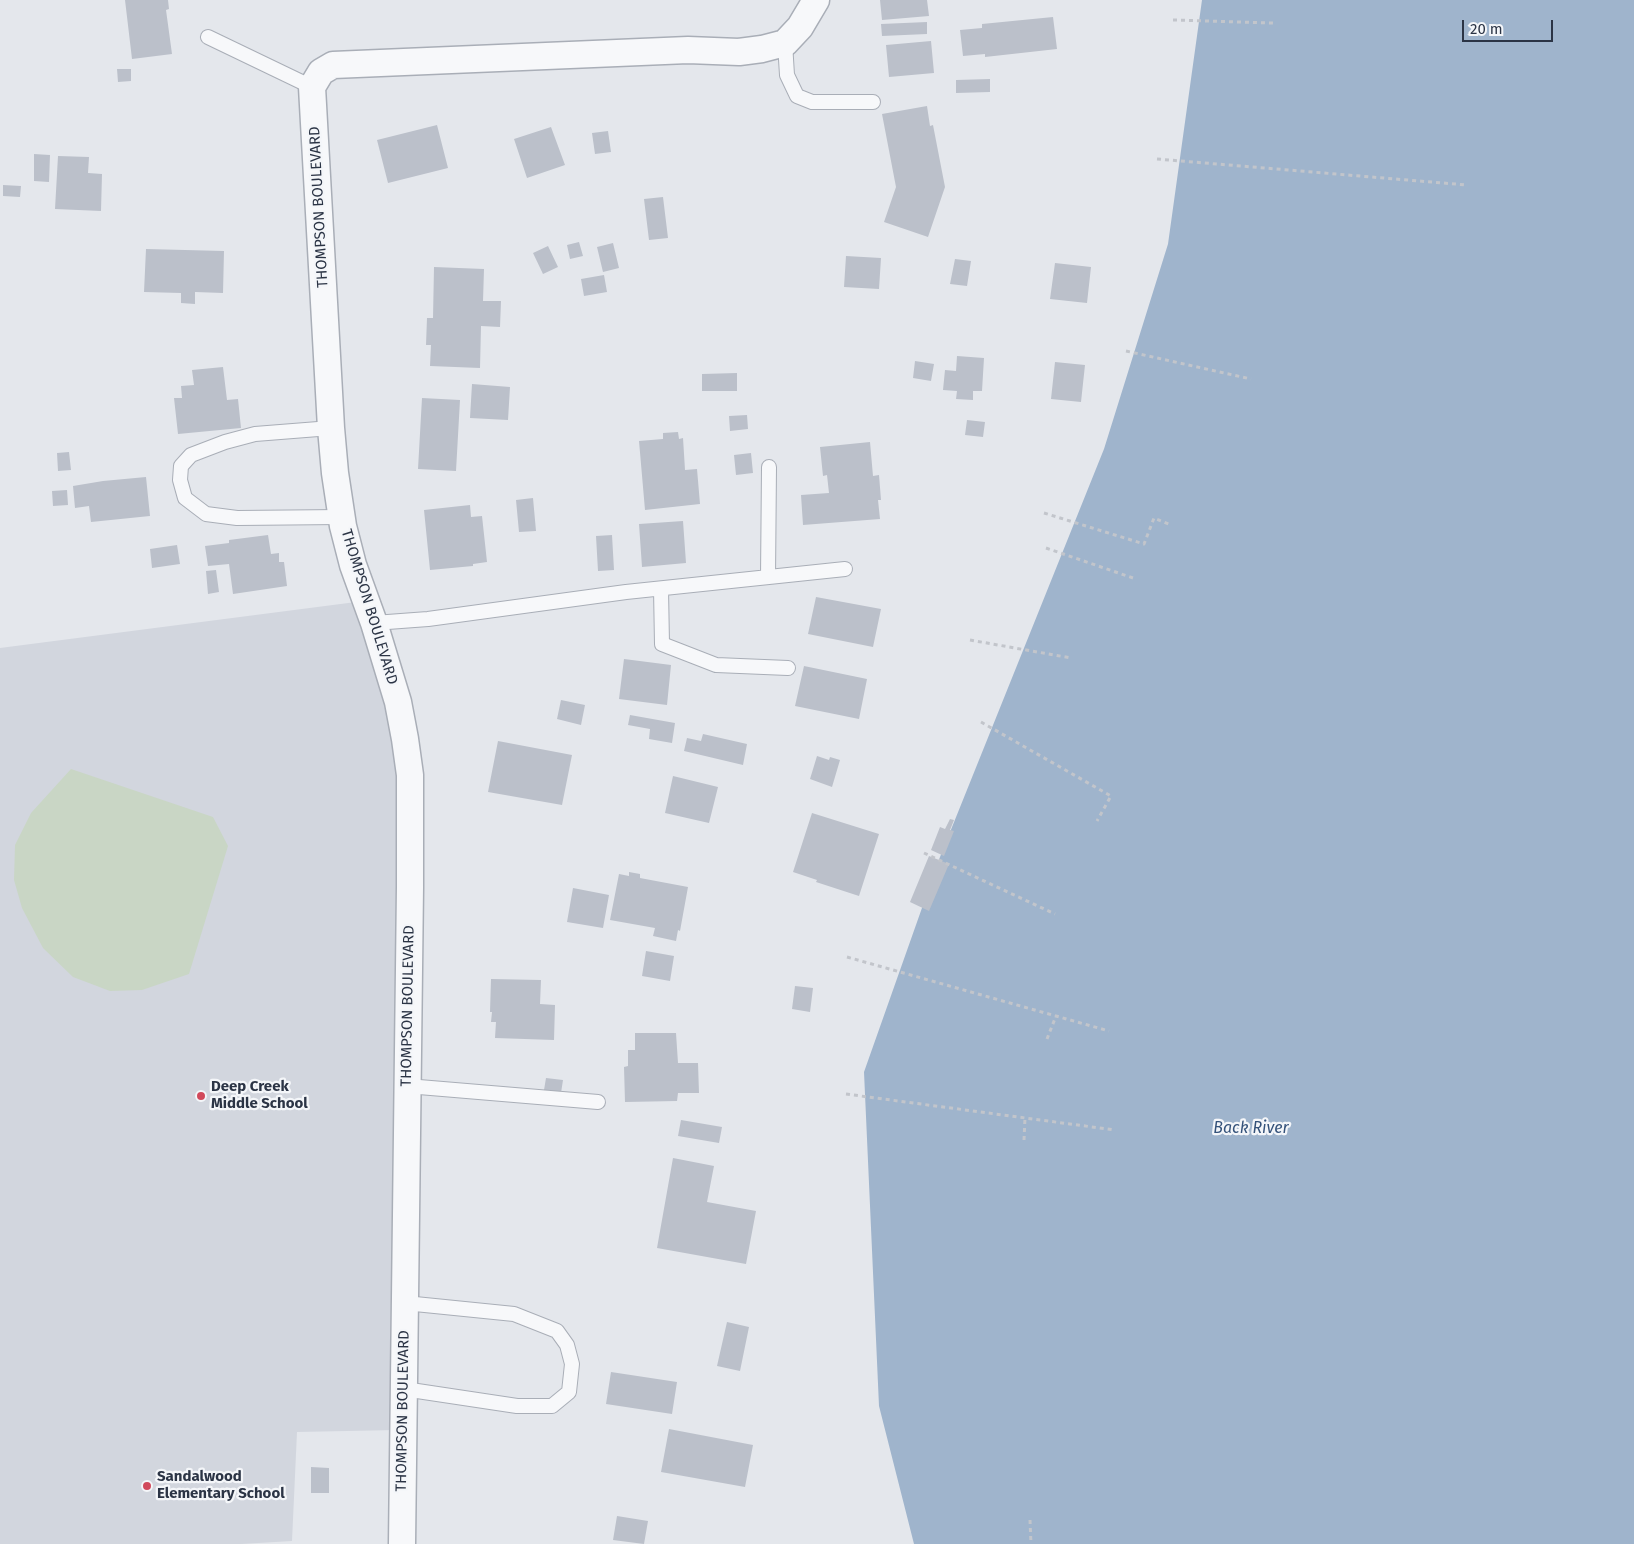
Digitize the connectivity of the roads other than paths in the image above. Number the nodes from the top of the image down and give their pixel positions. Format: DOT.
graph roads {
  1 [pos="816,0"];
  2 [pos="208,37"];
  3 [pos="785,43"];
  4 [pos="312,87"];
  5 [pos="873,102"];
  6 [pos="331,428"];
  7 [pos="768,467"];
  8 [pos="341,517"];
  9 [pos="845,569"];
  10 [pos="768,577"];
  11 [pos="661,589"];
  12 [pos="374,623"];
  13 [pos="788,668"];
  14 [pos="407,1086"];
  15 [pos="598,1102"];
  16 [pos="405,1303"];
  17 [pos="404,1389"];
  18 [pos="402,1544"];
  1 -- 3 [label="street"];
  2 -- 4 [label="lane"];
  3 -- 4 [label="street"];
  3 -- 5 [label="lane"];
  4 -- 6 [label="street, THOMPSON BOULEVARD"];
  6 -- 8 [label="street, THOMPSON BOULEVARD"];
  6 -- 8 [label="lane"];
  7 -- 10 [label="lane"];
  8 -- 12 [label="street, THOMPSON BOULEVARD"];
  9 -- 10 [label="lane"];
  10 -- 11 [label="lane"];
  11 -- 12 [label="lane"];
  11 -- 13 [label="lane"];
  12 -- 14 [label="street, THOMPSON BOULEVARD"];
  14 -- 15 [label="lane"];
  14 -- 16 [label="street, THOMPSON BOULEVARD"];
  16 -- 17 [label="street, THOMPSON BOULEVARD"];
  16 -- 17 [label="lane"];
  17 -- 18 [label="street, THOMPSON BOULEVARD"];
}
